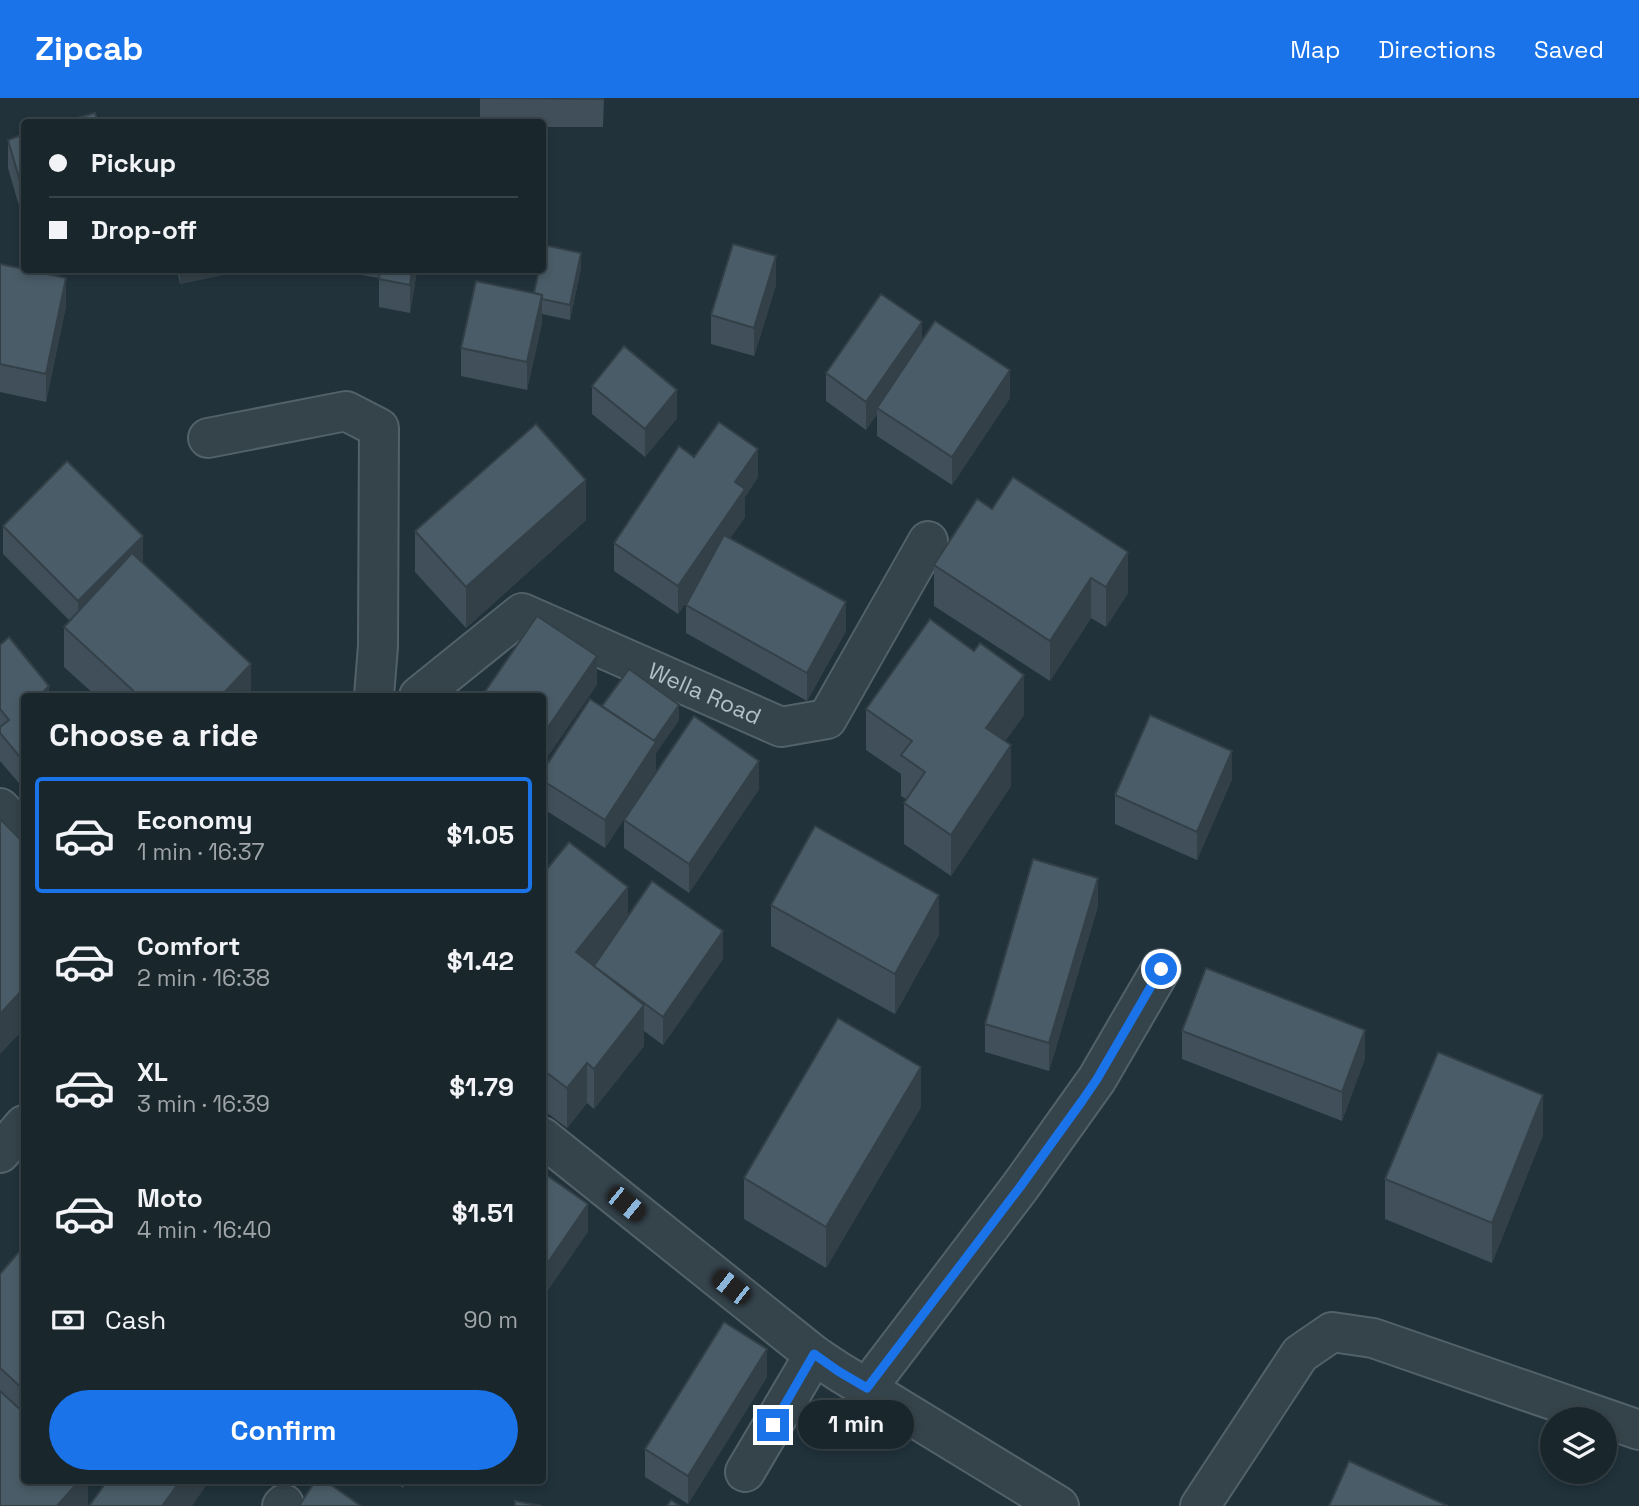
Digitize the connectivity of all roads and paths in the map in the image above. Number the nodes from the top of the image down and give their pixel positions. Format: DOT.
graph roads {
  1 [pos="208,438"];
  2 [pos="928,541"];
  3 [pos="374,693"];
  4 [pos="423,693"];
  5 [pos="0,808"];
  6 [pos="21,831"];
  7 [pos="1161,969"];
  8 [pos="21,1128"];
  9 [pos="546,1140"];
  10 [pos="0,1153"];
  11 [pos="814,1354"];
  12 [pos="867,1388"];
  13 [pos="1639,1430"];
  14 [pos="746,1472"];
  15 [pos="1059,1506"];
  16 [pos="1200,1506"];
  1 -- 3 [label="street"];
  2 -- 4 [label="street, Wella Road"];
  5 -- 6 [label="street"];
  7 -- 12 [label="street"];
  8 -- 10 [label="street"];
  9 -- 11 [label="street"];
  11 -- 12 [label="street"];
  11 -- 14 [label="street"];
  12 -- 15 [label="street"];
  13 -- 16 [label="street"];
}
